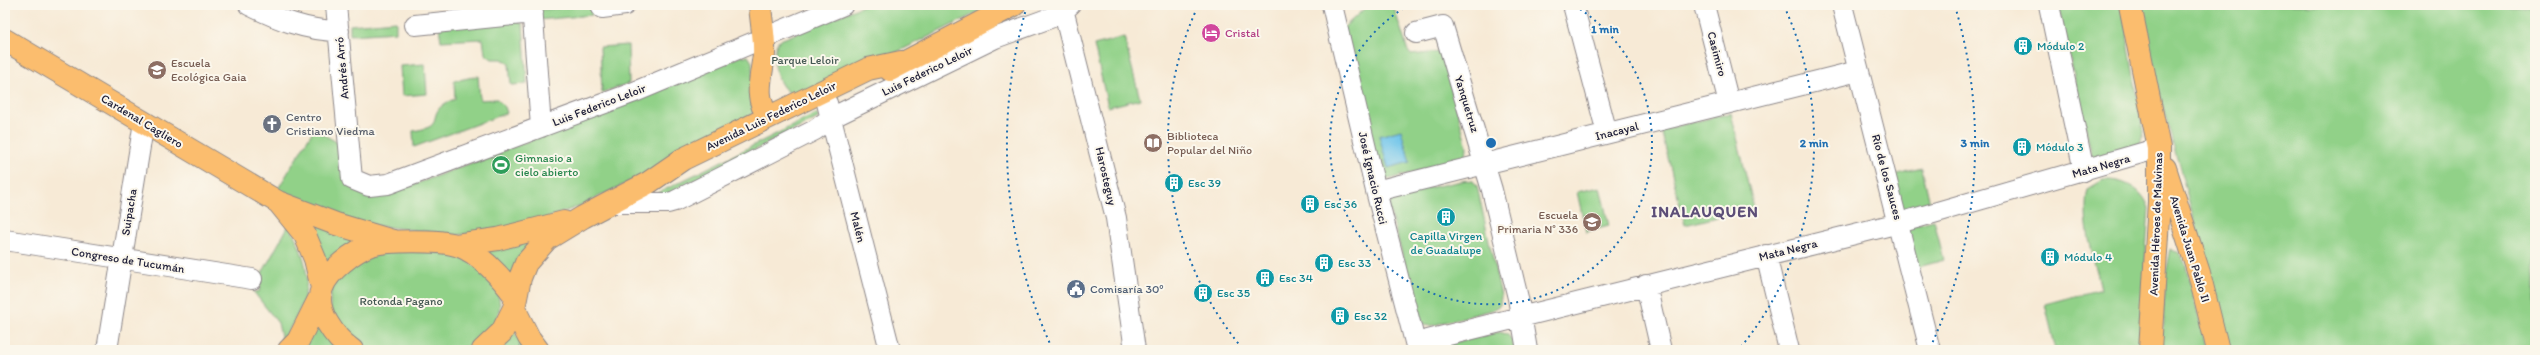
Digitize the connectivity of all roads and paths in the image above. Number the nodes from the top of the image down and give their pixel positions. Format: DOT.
graph roads {
  1 [pos="249,5"];
  2 [pos="336,5"];
  3 [pos="625,5"];
  4 [pos="760,5"];
  5 [pos="843,5"];
  6 [pos="1014,5"];
  7 [pos="1332,5"];
  8 [pos="1573,5"];
  9 [pos="1704,5"];
  10 [pos="1842,5"];
  11 [pos="2050,5"];
  12 [pos="2130,5"];
  13 [pos="1065,6"];
  14 [pos="602,8"];
  15 [pos="532,9"];
  16 [pos="415,25"];
  17 [pos="338,31"];
  18 [pos="1416,34"];
  19 [pos="5,40"];
  20 [pos="763,46"];
  21 [pos="901,62"];
  22 [pos="1858,71"];
  23 [pos="1729,103"];
  24 [pos="829,111"];
  25 [pos="144,122"];
  26 [pos="770,124"];
  27 [pos="541,127"];
  28 [pos="1607,133"];
  29 [pos="2159,148"];
  30 [pos="1486,164"];
  31 [pos="2084,171"];
  32 [pos="352,179"];
  33 [pos="1376,191"];
  34 [pos="278,202"];
  35 [pos="610,203"];
  36 [pos="583,217"];
  37 [pos="1899,223"];
  38 [pos="5,240"];
  39 [pos="393,241"];
  40 [pos="456,245"];
  41 [pos="1766,255"];
  42 [pos="122,259"];
  43 [pos="252,279"];
  44 [pos="1646,285"];
  45 [pos="321,292"];
  46 [pos="514,302"];
  47 [pos="1521,318"];
  48 [pos="1416,347"];
  49 [pos="107,350"];
  50 [pos="289,350"];
  51 [pos="352,350"];
  52 [pos="483,350"];
  53 [pos="538,350"];
  54 [pos="890,350"];
  55 [pos="1135,350"];
  56 [pos="1527,350"];
  57 [pos="1661,350"];
  58 [pos="1790,350"];
  59 [pos="1930,350"];
  60 [pos="2150,350"];
  61 [pos="2218,350"];
  1 -- 17 [label="street"];
  2 -- 17 [label="street, Andrés Arró"];
  3 -- 14 [label="street"];
  4 -- 20 [label="main road"];
  5 -- 20 [label="street, Luis Federico Leloir"];
  6 -- 21 [label="main road, Avenida Luis Federico Leloir"];
  7 -- 33 [label="street, José Ignacio Rucci"];
  8 -- 28 [label="street"];
  9 -- 23 [label="street, Casimiro"];
  10 -- 22 [label="street, Río de los Sauces"];
  11 -- 31 [label="street"];
  12 -- 29 [label="main road, Avenida Héroes de Malvinas"];
  13 -- 24 [label="street, Luis Federico Leloir"];
  13 -- 55 [label="street, Harosteguy"];
  15 -- 16 [label="street"];
  15 -- 27 [label="street"];
  17 -- 32 [label="street, Andrés Arró"];
  18 -- 30 [label="street, Yanquetruz"];
  19 -- 25 [label="main road, Cardenal Cagliero"];
  20 -- 26 [label="main road"];
  20 -- 27 [label="street, Luis Federico Leloir"];
  21 -- 24 [label="main road, Avenida Luis Federico Leloir"];
  21 -- 26 [label="main road, Avenida Luis Federico Leloir"];
  22 -- 23 [label="street, Inacayal"];
  22 -- 37 [label="street, Río de los Sauces"];
  23 -- 28 [label="street, Inacayal"];
  24 -- 26 [label="main road, Avenida Luis Federico Leloir"];
  24 -- 35 [label="street, Luis Federico Leloir"];
  24 -- 54 [label="street, Malén"];
  25 -- 34 [label="main road, Cardenal Cagliero"];
  25 -- 42 [label="street, Suipacha"];
  26 -- 35 [label="main road, Avenida Luis Federico Leloir"];
  27 -- 32 [label="street, Luis Federico Leloir"];
  28 -- 30 [label="street, Inacayal"];
  29 -- 31 [label="street, Mata Negra"];
  29 -- 60 [label="main road, Avenida Héroes de Malvinas"];
  29 -- 61 [label="main road, Avenida Juan Pablo II"];
  30 -- 33 [label="street, Inacayal"];
  30 -- 47 [label="street, Yanquetruz"];
  31 -- 37 [label="street, Mata Negra"];
  33 -- 48 [label="street, José Ignacio Rucci"];
  34 -- 39 [label="main road, Cardenal Cagliero"];
  34 -- 45 [label="main road, Cardenal Cagliero"];
  35 -- 36 [label="main road, Avenida Luis Federico Leloir"];
  36 -- 40 [label="main road, Avenida Luis Federico Leloir"];
  36 -- 46 [label="main road, Avenida Luis Federico Leloir"];
  37 -- 41 [label="street, Mata Negra"];
  37 -- 59 [label="street, Río de los Sauces"];
  38 -- 42 [label="street, Congreso de Tucumán"];
  39 -- 40 [label="main road"];
  39 -- 45 [label="main road"];
  40 -- 46 [label="main road"];
  41 -- 44 [label="street, Mata Negra"];
  41 -- 58 [label="street"];
  42 -- 43 [label="street, Congreso de Tucumán"];
  42 -- 49 [label="street, Suipacha"];
  44 -- 47 [label="street, Mata Negra"];
  44 -- 57 [label="street"];
  45 -- 50 [label="main road"];
  45 -- 51 [label="main road"];
  46 -- 52 [label="main road"];
  46 -- 53 [label="main road"];
  47 -- 48 [label="street, Mata Negra"];
  47 -- 56 [label="street, Yanquetruz"];
}
